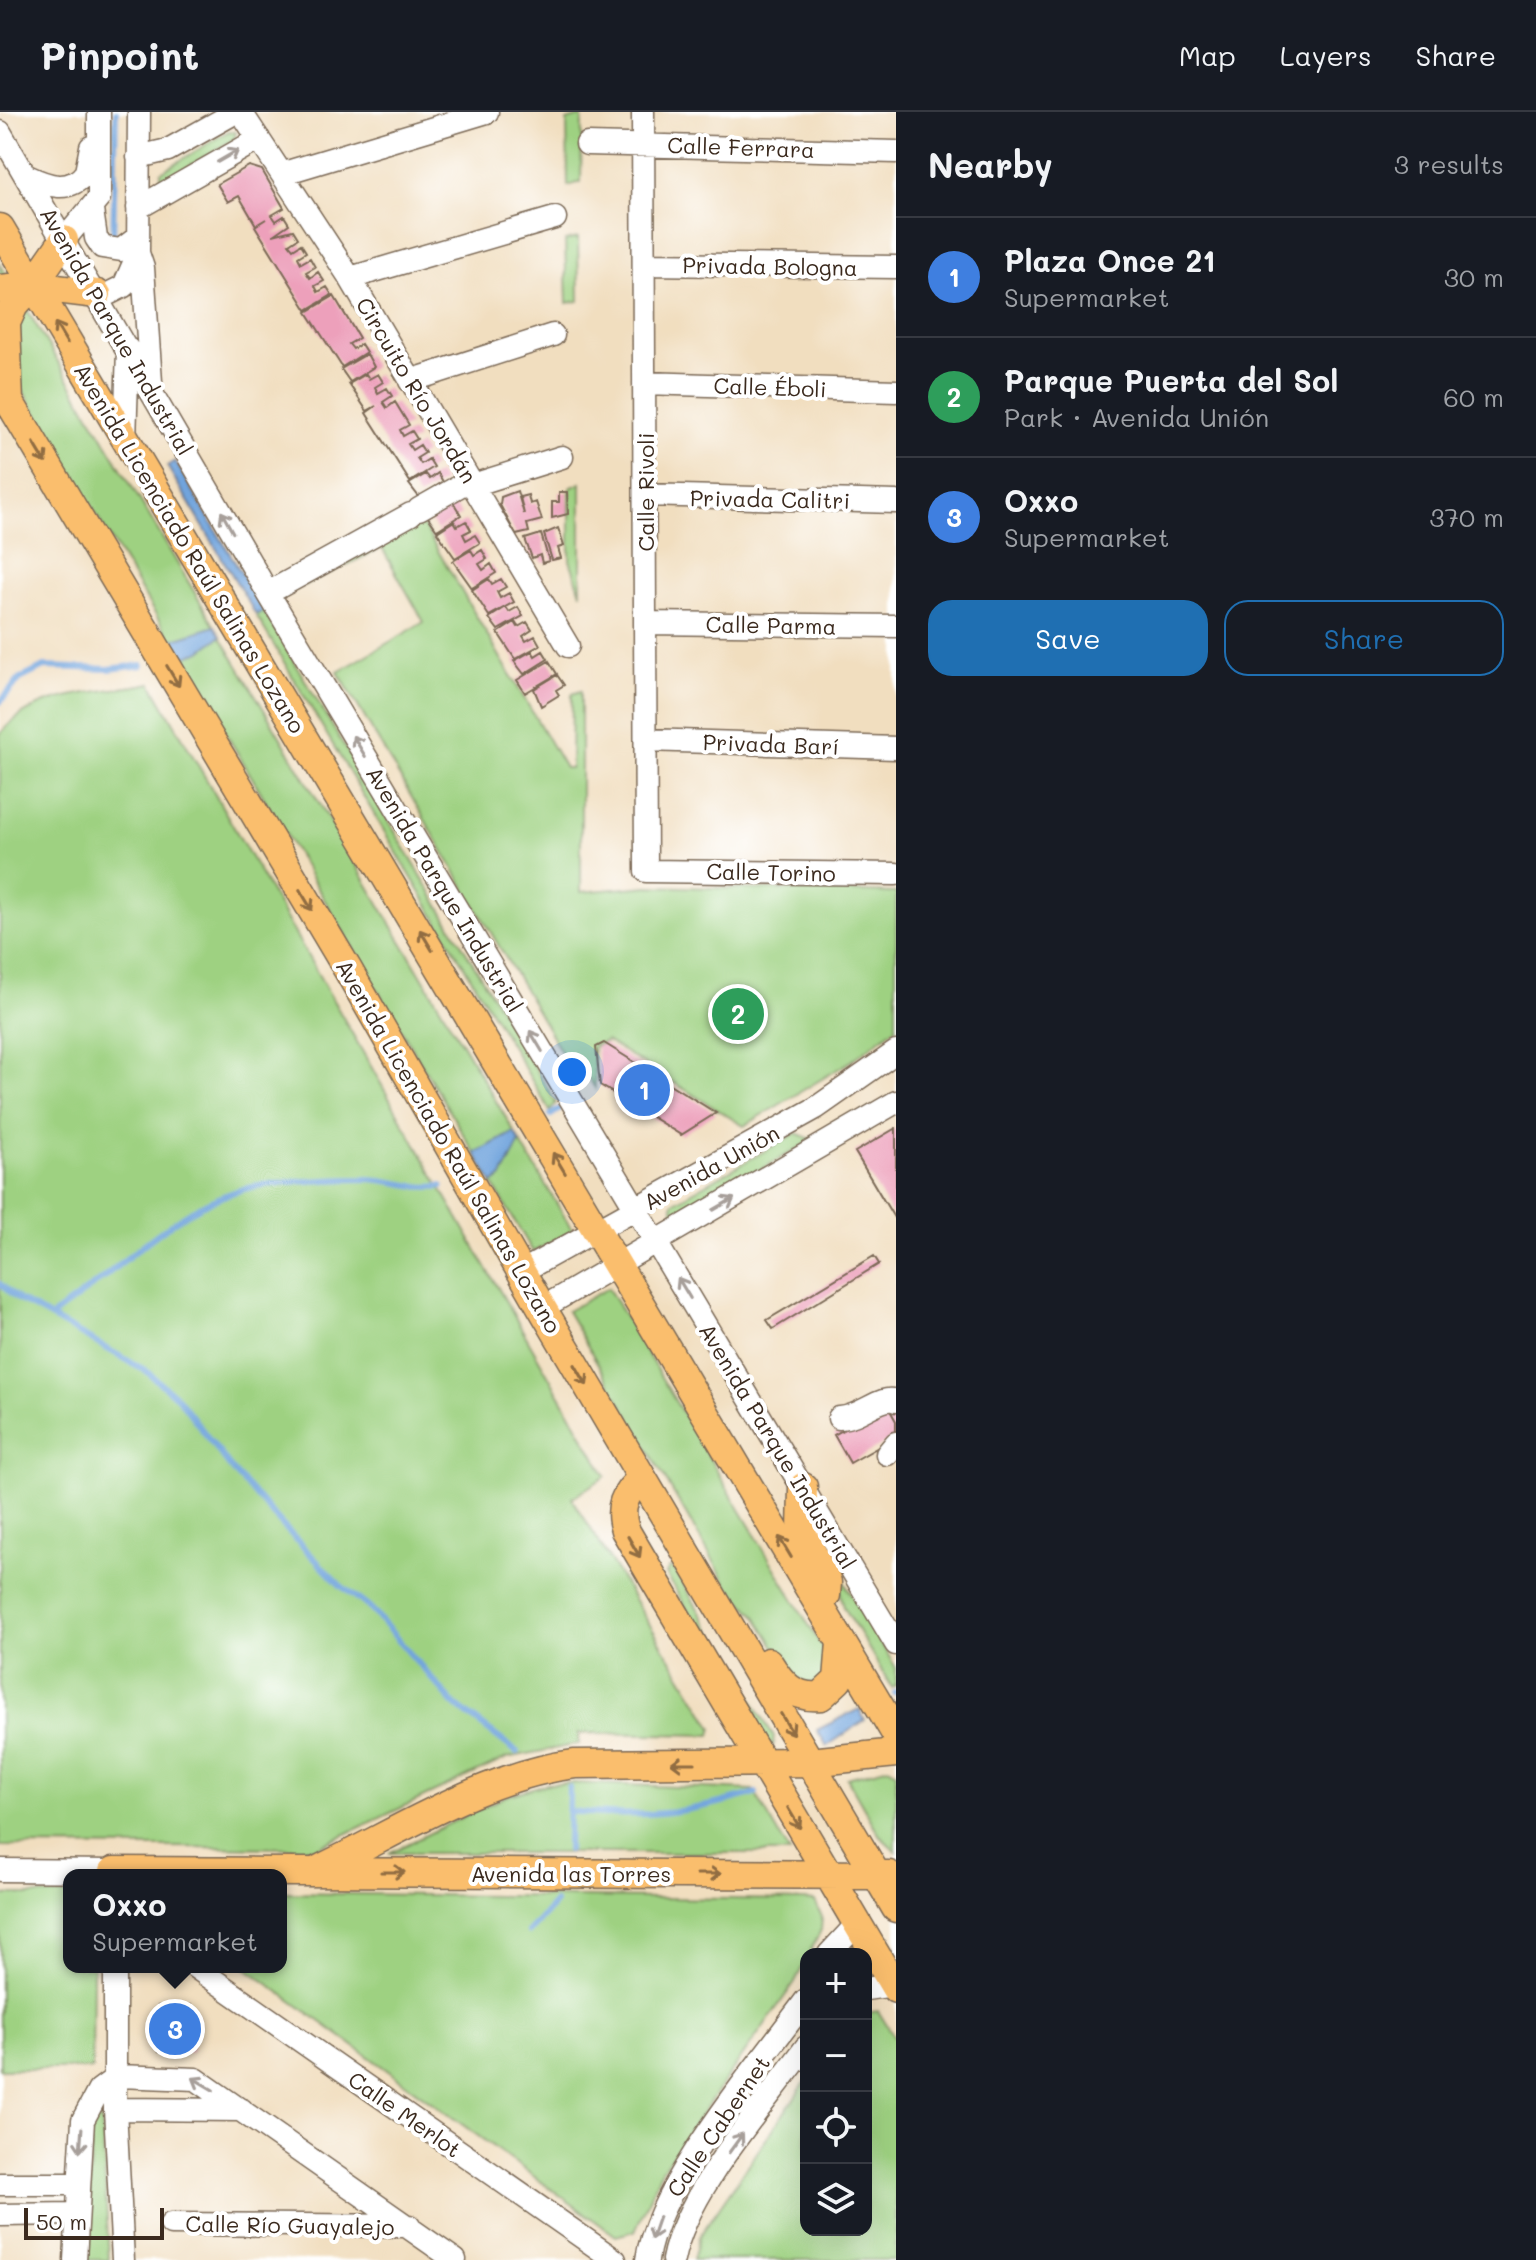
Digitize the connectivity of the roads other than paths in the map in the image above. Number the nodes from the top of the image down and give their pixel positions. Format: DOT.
graph roads {
  1 [pos="139,112"];
  2 [pos="239,112"];
  3 [pos="487,112"];
  4 [pos="643,112"];
  5 [pos="99,122"];
  6 [pos="0,132"];
  7 [pos="259,139"];
  8 [pos="587,144"];
  9 [pos="643,145"];
  10 [pos="896,152"];
  11 [pos="138,157"];
  12 [pos="284,173"];
  13 [pos="27,176"];
  14 [pos="138,208"];
  15 [pos="92,210"];
  16 [pos="555,218"];
  17 [pos="0,228"];
  18 [pos="64,240"];
  19 [pos="138,245"];
  20 [pos="644,264"];
  21 [pos="896,267"];
  22 [pos="350,278"];
  23 [pos="32,286"];
  24 [pos="0,289"];
  25 [pos="97,294"];
  26 [pos="553,335"];
  27 [pos="128,347"];
  28 [pos="410,381"];
  29 [pos="644,383"];
  30 [pos="152,388"];
  31 [pos="896,391"];
  32 [pos="5,394"];
  33 [pos="125,440"];
  34 [pos="562,457"];
  35 [pos="472,482"];
  36 [pos="645,495"];
  37 [pos="896,502"];
  38 [pos="268,593"];
  39 [pos="645,623"];
  40 [pos="896,626"];
  41 [pos="568,646"];
  42 [pos="646,740"];
  43 [pos="896,748"];
  44 [pos="646,871"];
  45 [pos="896,874"];
  46 [pos="896,1052"];
  47 [pos="866,1075"];
  48 [pos="896,1102"];
  49 [pos="777,1130"];
  50 [pos="828,1145"];
  51 [pos="636,1209"];
  52 [pos="599,1230"];
  53 [pos="657,1243"];
  54 [pos="619,1266"];
  55 [pos="521,1272"];
  56 [pos="542,1308"];
  57 [pos="896,1401"];
  58 [pos="839,1418"];
  59 [pos="642,1479"];
  60 [pos="803,1487"];
  61 [pos="704,1585"];
  62 [pos="826,1616"];
  63 [pos="841,1642"];
  64 [pos="896,1644"];
  65 [pos="896,1734"];
  66 [pos="896,1753"];
  67 [pos="761,1762"];
  68 [pos="810,1762"];
  69 [pos="0,1870"];
  70 [pos="287,1871"];
  71 [pos="315,1871"];
  72 [pos="63,1872"];
  73 [pos="828,1874"];
  74 [pos="885,1874"];
  75 [pos="896,1908"];
  76 [pos="857,1924"];
  77 [pos="835,1948"];
  78 [pos="115,1973"];
  79 [pos="204,1973"];
  80 [pos="885,1987"];
  81 [pos="800,2008"];
  82 [pos="800,2055"];
  83 [pos="118,2076"];
  84 [pos="115,2109"];
  85 [pos="243,2110"];
  86 [pos="0,2184"];
  87 [pos="78,2184"];
  88 [pos="76,2214"];
  89 [pos="0,2215"];
  90 [pos="171,2224"];
  91 [pos="409,2226"];
  92 [pos="75,2260"];
  93 [pos="123,2260"];
  94 [pos="455,2260"];
  95 [pos="615,2260"];
  96 [pos="647,2260"];
  97 [pos="673,2260"];
  1 -- 11 [label="street"];
  2 -- 7 [label="street, Circuito Río Jordán"];
  2 -- 11 [label="street, Circuito Río Jordán"];
  3 -- 12 [label="street"];
  4 -- 9 [label="street, Calle Rivoli"];
  5 -- 13 [label="street"];
  5 -- 15 [label="street"];
  6 -- 13 [label="street, Avenida Parque Industrial"];
  7 -- 12 [label="street, Circuito Río Jordán"];
  14 -- 7 [label="street, one-way"];
  8 -- 9 [label="street, Calle Ferrara"];
  9 -- 10 [label="street, Calle Ferrara"];
  9 -- 20 [label="street, Calle Rivoli"];
  11 -- 14 [label="street"];
  12 -- 22 [label="street, Circuito Río Jordán"];
  13 -- 18 [label="street, Avenida Parque Industrial"];
  14 -- 19 [label="street"];
  15 -- 18 [label="street"];
  15 -- 19 [label="street"];
  16 -- 22 [label="street"];
  17 -- 23 [label="main road, Avenida Licenciado Raúl Salinas Lozano"];
  18 -- 23 [label="main road"];
  18 -- 25 [label="street, Avenida Parque Industrial"];
  19 -- 25 [label="street"];
  19 -- 30 [label="street"];
  20 -- 21 [label="street, Privada Bologna"];
  20 -- 29 [label="street, Calle Rivoli"];
  22 -- 28 [label="street, Circuito Río Jordán"];
  23 -- 24 [label="main road"];
  23 -- 25 [label="main road"];
  23 -- 32 [label="main road"];
  33 -- 23 [label="main road, Avenida Licenciado Raúl Salinas Lozano, one-way"];
  25 -- 27 [label="street, Avenida Parque Industrial"];
  26 -- 28 [label="street"];
  27 -- 30 [label="street, Avenida Parque Industrial"];
  27 -- 33 [label="street"];
  28 -- 35 [label="street, Circuito Río Jordán"];
  29 -- 31 [label="street, Calle Éboli"];
  29 -- 36 [label="street, Calle Rivoli"];
  38 -- 30 [label="street, Avenida Parque Industrial, one-way"];
  32 -- 55 [label="main road, Avenida Licenciado Raúl Salinas Lozano, one-way"];
  52 -- 33 [label="main road, Avenida Licenciado Raúl Salinas Lozano, one-way"];
  34 -- 35 [label="street"];
  35 -- 38 [label="street"];
  35 -- 41 [label="street, Circuito Río Jordán"];
  36 -- 37 [label="street, Privada Calitri"];
  36 -- 39 [label="street, Calle Rivoli"];
  51 -- 38 [label="street, Avenida Parque Industrial, one-way"];
  39 -- 40 [label="street, Calle Parma"];
  39 -- 42 [label="street, Calle Rivoli"];
  42 -- 43 [label="street, Privada Barí"];
  42 -- 44 [label="street, Calle Rivoli"];
  44 -- 45 [label="street, Calle Torino"];
  46 -- 47 [label="street, Avenida Unión"];
  47 -- 49 [label="street, Avenida Unión"];
  47 -- 50 [label="street"];
  48 -- 50 [label="street, Avenida Unión"];
  49 -- 50 [label="street"];
  49 -- 51 [label="street, Avenida Unión"];
  53 -- 50 [label="street, Avenida Unión, one-way"];
  51 -- 52 [label="street, Avenida Unión"];
  51 -- 53 [label="street, Avenida Parque Industrial"];
  52 -- 54 [label="main road, Avenida Licenciado Raúl Salinas Lozano"];
  52 -- 55 [label="street, Avenida Unión"];
  53 -- 54 [label="street, Avenida Unión"];
  60 -- 53 [label="street, Avenida Parque Industrial, one-way"];
  54 -- 56 [label="street, Avenida Unión"];
  62 -- 54 [label="main road, Avenida Licenciado Raúl Salinas Lozano, one-way"];
  55 -- 56 [label="main road, Avenida Licenciado Raúl Salinas Lozano"];
  56 -- 59 [label="main road, Avenida Licenciado Raúl Salinas Lozano, one-way"];
  57 -- 58 [label="street"];
  59 -- 61 [label="main road, Avenida Licenciado Raúl Salinas Lozano"];
  59 -- 67 [label="main road, one-way"];
  60 -- 62 [label="main road"];
  60 -- 64 [label="street, Avenida Parque Industrial"];
  61 -- 63 [label="main road"];
  61 -- 68 [label="main road, Avenida Licenciado Raúl Salinas Lozano, one-way"];
  62 -- 63 [label="main road, Avenida Licenciado Raúl Salinas Lozano"];
  63 -- 65 [label="main road, Avenida Licenciado Raúl Salinas Lozano"];
  66 -- 68 [label="main road"];
  67 -- 68 [label="main road"];
  67 -- 71 [label="main road, Avenida las Torres, one-way"];
  67 -- 73 [label="main road, one-way"];
  68 -- 74 [label="main road, Avenida Licenciado Raúl Salinas Lozano"];
  69 -- 72 [label="street"];
  70 -- 71 [label="main road, Avenida las Torres"];
  71 -- 73 [label="main road, Avenida las Torres, one-way"];
  73 -- 74 [label="main road"];
  73 -- 76 [label="main road"];
  74 -- 75 [label="main road, Avenida Licenciado Raúl Salinas Lozano"];
  76 -- 77 [label="street"];
  76 -- 80 [label="main road"];
  78 -- 83 [label="street"];
  79 -- 95 [label="street, Calle Merlot"];
  81 -- 96 [label="street, Calle Cabernet, one-way"];
  97 -- 82 [label="street, Calle Cabernet, one-way"];
  83 -- 84 [label="street"];
  85 -- 83 [label="street, one-way"];
  83 -- 87 [label="street, one-way"];
  84 -- 85 [label="street"];
  84 -- 93 [label="street"];
  85 -- 91 [label="street"];
  86 -- 87 [label="street"];
  87 -- 88 [label="street"];
  88 -- 89 [label="street"];
  88 -- 92 [label="street"];
  90 -- 91 [label="street, Calle Río Guayalejo"];
  91 -- 94 [label="street"];
}
